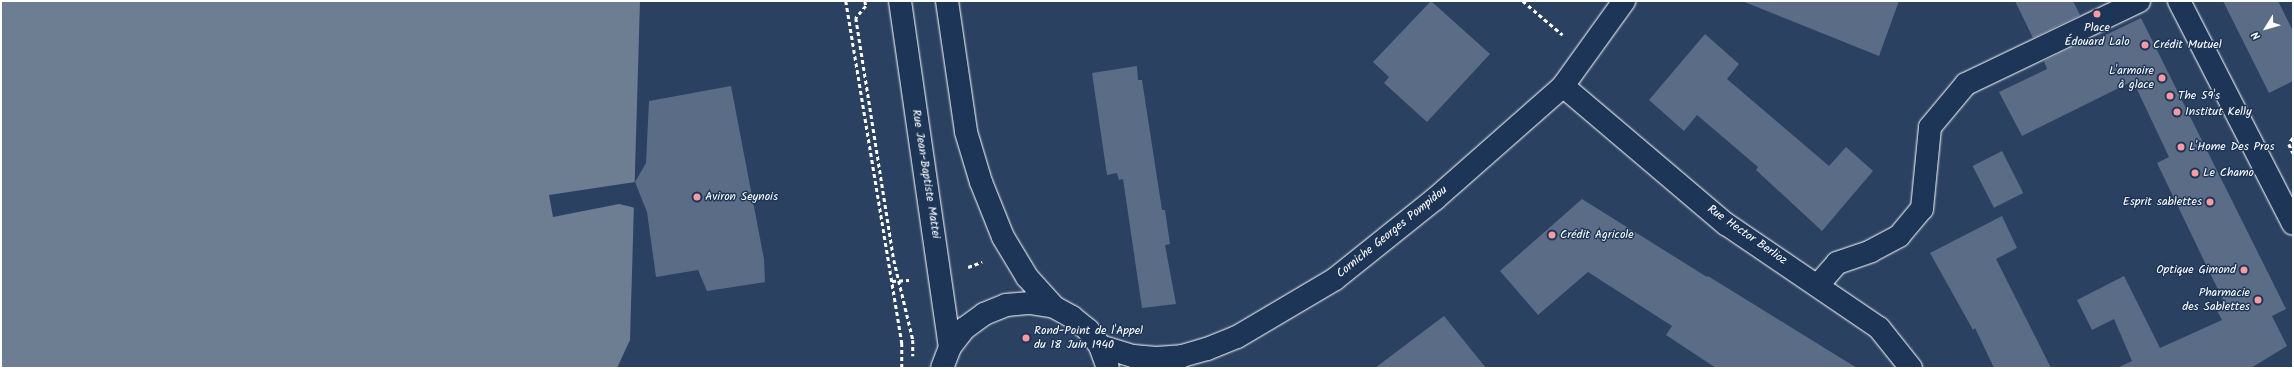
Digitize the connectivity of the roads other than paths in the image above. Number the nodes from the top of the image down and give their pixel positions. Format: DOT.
graph roads {
  1 [pos="900,1"];
  2 [pos="947,1"];
  3 [pos="1624,1"];
  4 [pos="2139,1"];
  5 [pos="2179,1"];
  6 [pos="1563,86"];
  7 [pos="2293,224"];
  8 [pos="1818,285"];
  9 [pos="1054,307"];
  10 [pos="1100,346"];
  11 [pos="950,347"];
  12 [pos="942,368"];
  13 [pos="1108,368"];
  14 [pos="1911,368"];
  1 -- 11 [label="main road, Rue Jean-Baptiste Mattei"];
  2 -- 9 [label="main road"];
  3 -- 6 [label="main road, Corniche Georges Pompidou"];
  4 -- 8 [label="main road"];
  5 -- 7 [label="main road"];
  6 -- 8 [label="main road, Rue Hector Berlioz"];
  6 -- 10 [label="main road, Corniche Georges Pompidou"];
  8 -- 14 [label="main road, Rue Hector Berlioz"];
  9 -- 10 [label="main road"];
  9 -- 11 [label="main road"];
  10 -- 13 [label="main road"];
  11 -- 12 [label="main road"];
}
